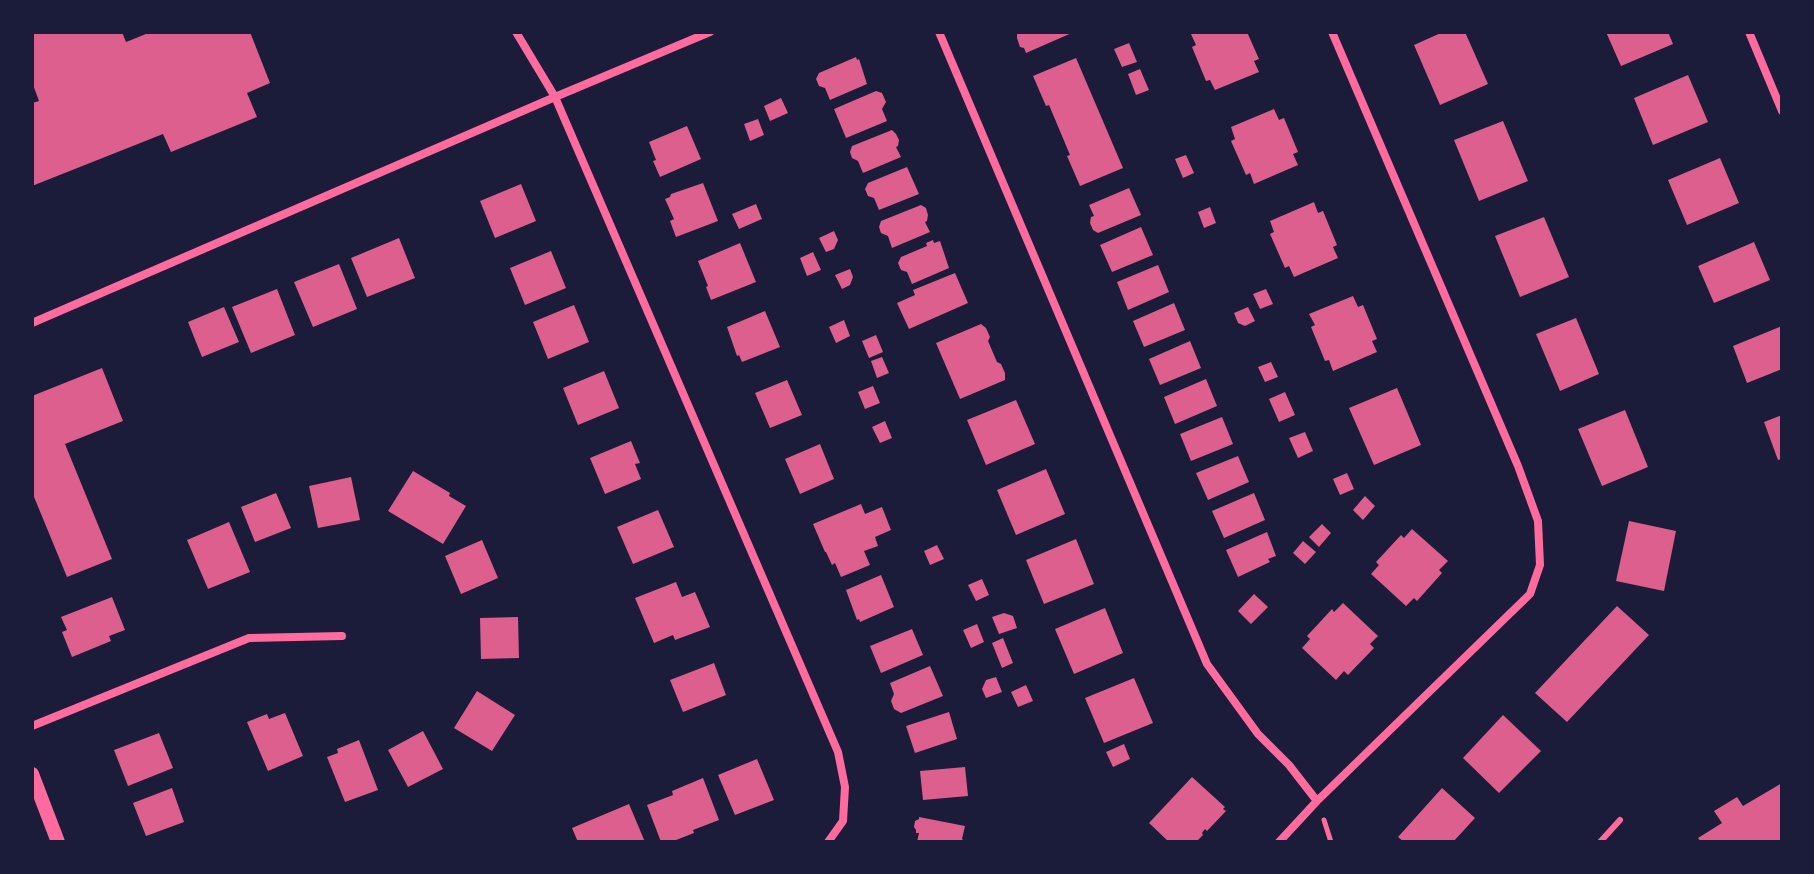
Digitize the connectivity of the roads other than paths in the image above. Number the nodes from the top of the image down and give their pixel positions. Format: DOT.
graph roads {
  1 [pos="516,32"];
  2 [pos="710,32"];
  3 [pos="939,32"];
  4 [pos="1332,32"];
  5 [pos="1749,32"];
  6 [pos="555,97"];
  7 [pos="1782,111"];
  8 [pos="32,323"];
  9 [pos="342,636"];
  10 [pos="32,726"];
  11 [pos="32,774"];
  12 [pos="1317,801"];
  13 [pos="1620,820"];
  14 [pos="58,842"];
  15 [pos="828,842"];
  16 [pos="1279,842"];
  17 [pos="1600,842"];
  1 -- 6 [label="street"];
  2 -- 6 [label="street"];
  3 -- 12 [label="street"];
  4 -- 12 [label="street"];
  5 -- 7 [label="street"];
  6 -- 8 [label="street"];
  6 -- 15 [label="street"];
  9 -- 10 [label="street"];
  11 -- 14 [label="street"];
  12 -- 16 [label="street"];
  13 -- 17 [label="lane"];
}
